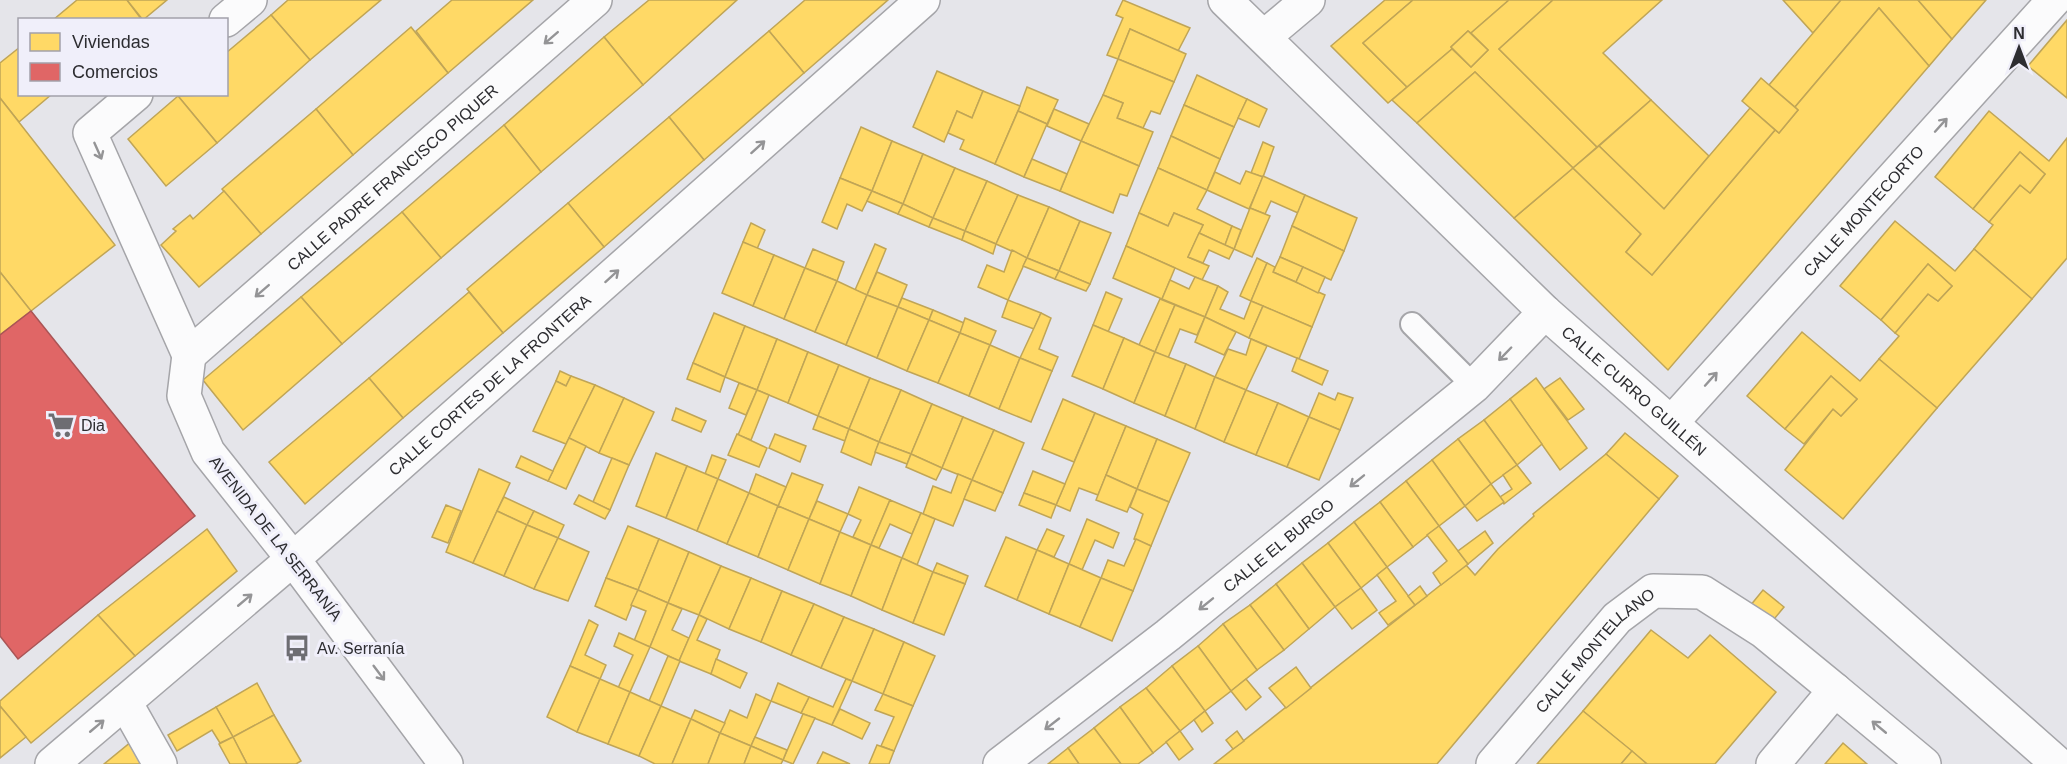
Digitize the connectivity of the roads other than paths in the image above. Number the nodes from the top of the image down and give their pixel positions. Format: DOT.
graph roads {
  1 [pos="250,0"];
  2 [pos="595,0"];
  3 [pos="923,0"];
  4 [pos="1225,0"];
  5 [pos="1308,0"];
  6 [pos="2054,0"];
  7 [pos="228,18"];
  8 [pos="1264,38"];
  9 [pos="134,96"];
  10 [pos="1545,312"];
  11 [pos="1412,324"];
  12 [pos="189,355"];
  13 [pos="1474,386"];
  14 [pos="1672,422"];
  15 [pos="293,559"];
  16 [pos="1834,690"];
  17 [pos="125,702"];
  18 [pos="52,764"];
  19 [pos="160,764"];
  20 [pos="446,764"];
  21 [pos="1000,764"];
  22 [pos="1493,764"];
  23 [pos="1773,764"];
  24 [pos="1924,764"];
  25 [pos="2058,764"];
  1 -- 7 [label="street"];
  2 -- 12 [label="street, CALLE PADRE FRANCISCO PIQUER, one-way"];
  15 -- 3 [label="street, CALLE CORTES DE LA FRONTERA, one-way"];
  4 -- 8 [label="street, CALLE CURRO GUILLÉN"];
  5 -- 8 [label="street"];
  14 -- 6 [label="street, CALLE MONTECORTO, one-way"];
  8 -- 10 [label="street, CALLE CURRO GUILLÉN"];
  9 -- 12 [label="street, one-way"];
  10 -- 13 [label="street, CALLE EL BURGO, one-way"];
  10 -- 14 [label="street, CALLE CURRO GUILLÉN"];
  11 -- 13 [label="lane"];
  12 -- 15 [label="street, AVENIDA DE LA SERRANÍA"];
  13 -- 21 [label="street, CALLE EL BURGO, one-way"];
  14 -- 25 [label="street, CALLE CURRO GUILLÉN"];
  17 -- 15 [label="street, CALLE CORTES DE LA FRONTERA, one-way"];
  15 -- 20 [label="street, AVENIDA DE LA SERRANÍA, one-way"];
  16 -- 22 [label="street, CALLE MONTELLANO"];
  16 -- 23 [label="street"];
  24 -- 16 [label="street, CALLE MONTELLANO, one-way"];
  18 -- 17 [label="street, CALLE CORTES DE LA FRONTERA, one-way"];
  17 -- 19 [label="street"];
}
